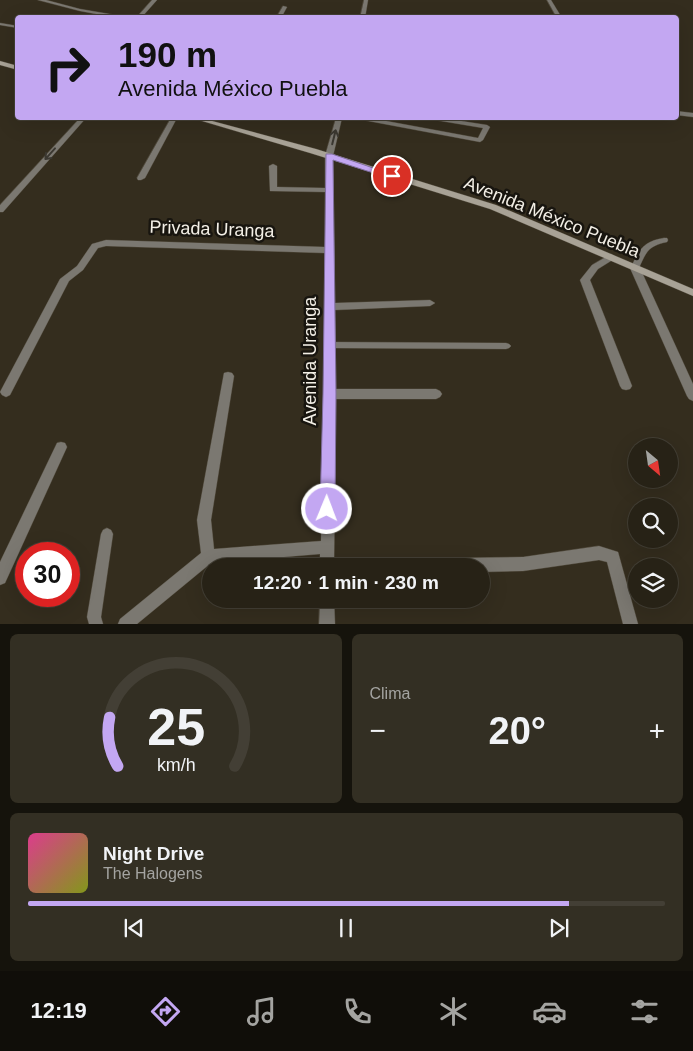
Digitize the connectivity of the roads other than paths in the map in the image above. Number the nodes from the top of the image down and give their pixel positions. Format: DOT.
graph roads {
  1 [pos="40,0"];
  2 [pos="155,0"];
  3 [pos="366,0"];
  4 [pos="549,0"];
  5 [pos="286,7"];
  6 [pos="112,15"];
  7 [pos="141,15"];
  8 [pos="280,15"];
  9 [pos="363,15"];
  10 [pos="558,15"];
  11 [pos="0,24"];
  12 [pos="15,26"];
  13 [pos="0,63"];
  14 [pos="15,67"];
  15 [pos="679,113"];
  16 [pos="693,115"];
  17 [pos="81,120"];
  18 [pos="173,120"];
  19 [pos="202,120"];
  20 [pos="338,120"];
  21 [pos="375,120"];
  22 [pos="446,120"];
  23 [pos="329,156"];
  24 [pos="273,166"];
  25 [pos="141,178"];
  26 [pos="329,190"];
  27 [pos="0,210"];
  28 [pos="664,240"];
  29 [pos="328,250"];
  30 [pos="611,257"];
  31 [pos="635,268"];
  32 [pos="693,293"];
  33 [pos="430,303"];
  34 [pos="329,307"];
  35 [pos="329,345"];
  36 [pos="506,346"];
  37 [pos="228,376"];
  38 [pos="626,386"];
  39 [pos="6,392"];
  40 [pos="330,394"];
  41 [pos="436,394"];
  42 [pos="693,396"];
  43 [pos="61,447"];
  44 [pos="107,534"];
  45 [pos="326,547"];
  46 [pos="208,556"];
  47 [pos="326,558"];
  48 [pos="490,564"];
  49 [pos="0,578"];
  50 [pos="327,608"];
  51 [pos="96,624"];
  52 [pos="125,624"];
  53 [pos="327,624"];
  54 [pos="630,624"];
  1 -- 6 [label="street"];
  2 -- 7 [label="street"];
  3 -- 9 [label="street"];
  4 -- 10 [label="street"];
  5 -- 8 [label="street"];
  11 -- 12 [label="lane"];
  13 -- 14 [label="main road"];
  15 -- 16 [label="street"];
  17 -- 27 [label="street, one-way"];
  18 -- 25 [label="street"];
  19 -- 23 [label="main road, Avenida México Puebla"];
  23 -- 20 [label="street, Avenida Uranga, one-way"];
  21 -- 22 [label="lane"];
  23 -- 26 [label="street, Avenida Uranga"];
  23 -- 30 [label="main road, Avenida México Puebla"];
  24 -- 26 [label="street"];
  26 -- 29 [label="street, Avenida Uranga"];
  28 -- 31 [label="lane"];
  29 -- 34 [label="street, Avenida Uranga"];
  29 -- 39 [label="street, Privada Uranga"];
  30 -- 31 [label="main road, Avenida México Puebla"];
  30 -- 38 [label="street"];
  31 -- 32 [label="main road, Avenida México Puebla"];
  31 -- 42 [label="street"];
  33 -- 34 [label="street"];
  34 -- 35 [label="street, Avenida Uranga"];
  35 -- 36 [label="lane"];
  35 -- 40 [label="street, Avenida Uranga"];
  37 -- 46 [label="street"];
  40 -- 41 [label="street"];
  40 -- 45 [label="street, Avenida Uranga"];
  43 -- 49 [label="street"];
  44 -- 51 [label="lane"];
  45 -- 46 [label="street"];
  45 -- 47 [label="street, Avenida Uranga"];
  46 -- 52 [label="street"];
  48 -- 54 [label="street"];
  50 -- 53 [label="street"];
}
